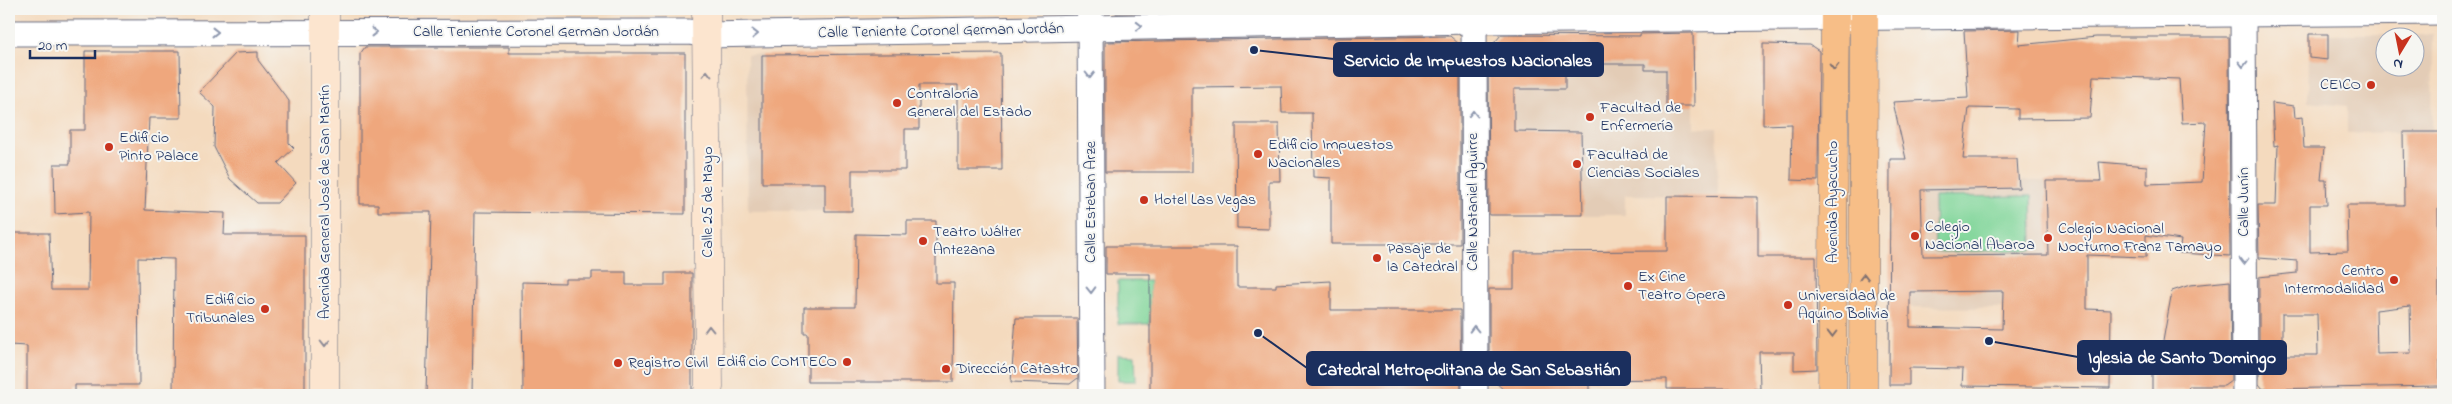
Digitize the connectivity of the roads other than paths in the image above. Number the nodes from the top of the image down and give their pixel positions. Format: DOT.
graph roads {
  1 [pos="2243,12"];
  2 [pos="2443,12"];
  3 [pos="1835,13"];
  4 [pos="1864,13"];
  5 [pos="1474,15"];
  6 [pos="1090,18"];
  7 [pos="325,20"];
  8 [pos="707,22"];
  9 [pos="9,34"];
  10 [pos="325,395"];
  11 [pos="707,395"];
  12 [pos="1092,395"];
  13 [pos="1475,395"];
  14 [pos="1832,395"];
  15 [pos="1864,395"];
  16 [pos="2245,395"];
  1 -- 2 [label="street, Calle Teniente Coronel German Jordán"];
  1 -- 4 [label="street, Calle Teniente Coronel German Jordán"];
  1 -- 16 [label="street, Calle Junín, one-way"];
  3 -- 4 [label="street, Calle Teniente Coronel German Jordán"];
  3 -- 5 [label="street, Calle Teniente Coronel German Jordán"];
  3 -- 14 [label="main road, Avenida Ayacucho, one-way"];
  15 -- 4 [label="main road, Avenida Ayacucho, one-way"];
  6 -- 5 [label="street, Calle Teniente Coronel German Jordán, one-way"];
  13 -- 5 [label="street, Calle Nataniel Aguirre, one-way"];
  8 -- 6 [label="street, Calle Teniente Coronel German Jordán, one-way"];
  6 -- 12 [label="street, Calle Esteban Arze, one-way"];
  7 -- 8 [label="street, Calle Teniente Coronel German Jordán, one-way"];
  9 -- 7 [label="street, Calle Teniente Coronel German Jordán, one-way"];
  7 -- 10 [label="main road, Avenida General José de San Martín, one-way"];
  11 -- 8 [label="main road, Calle 25 de Mayo, one-way"];
}
